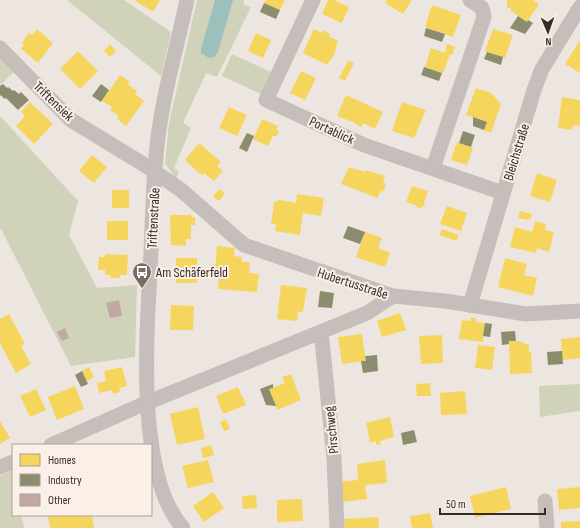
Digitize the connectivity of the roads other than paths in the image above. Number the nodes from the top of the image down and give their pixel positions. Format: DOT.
graph roads {
  1 [pos="187,0"];
  2 [pos="313,0"];
  3 [pos="470,0"];
  4 [pos="580,7"];
  5 [pos="0,48"];
  6 [pos="433,168"];
  7 [pos="155,172"];
  8 [pos="503,193"];
  9 [pos="393,296"];
  10 [pos="470,305"];
  11 [pos="580,311"];
  12 [pos="318,334"];
  13 [pos="147,404"];
  14 [pos="53,444"];
  15 [pos="152,444"];
  16 [pos="152,446"];
  17 [pos="12,462"];
  18 [pos="0,468"];
  19 [pos="545,501"];
  20 [pos="183,528"];
  21 [pos="337,528"];
  22 [pos="547,528"];
  1 -- 7 [label="street, Triftenstraße"];
  2 -- 6 [label="street, Portablick"];
  3 -- 6 [label="street"];
  4 -- 8 [label="street, Bleichstraße"];
  5 -- 7 [label="street, Triftensiek"];
  6 -- 8 [label="street, Portablick"];
  7 -- 9 [label="street, Hubertusstraße"];
  7 -- 13 [label="street, Triftenstraße"];
  8 -- 10 [label="street, Bleichstraße"];
  9 -- 10 [label="street, Hubertusstraße"];
  9 -- 12 [label="street"];
  10 -- 11 [label="street, Hubertusstraße"];
  12 -- 13 [label="street"];
  12 -- 21 [label="street, Pirschweg"];
  13 -- 14 [label="street"];
  13 -- 15 [label="street, Triftenstraße"];
  16 -- 20 [label="street, Triftenstraße"];
  17 -- 18 [label="street"];
  19 -- 22 [label="street"];
}
